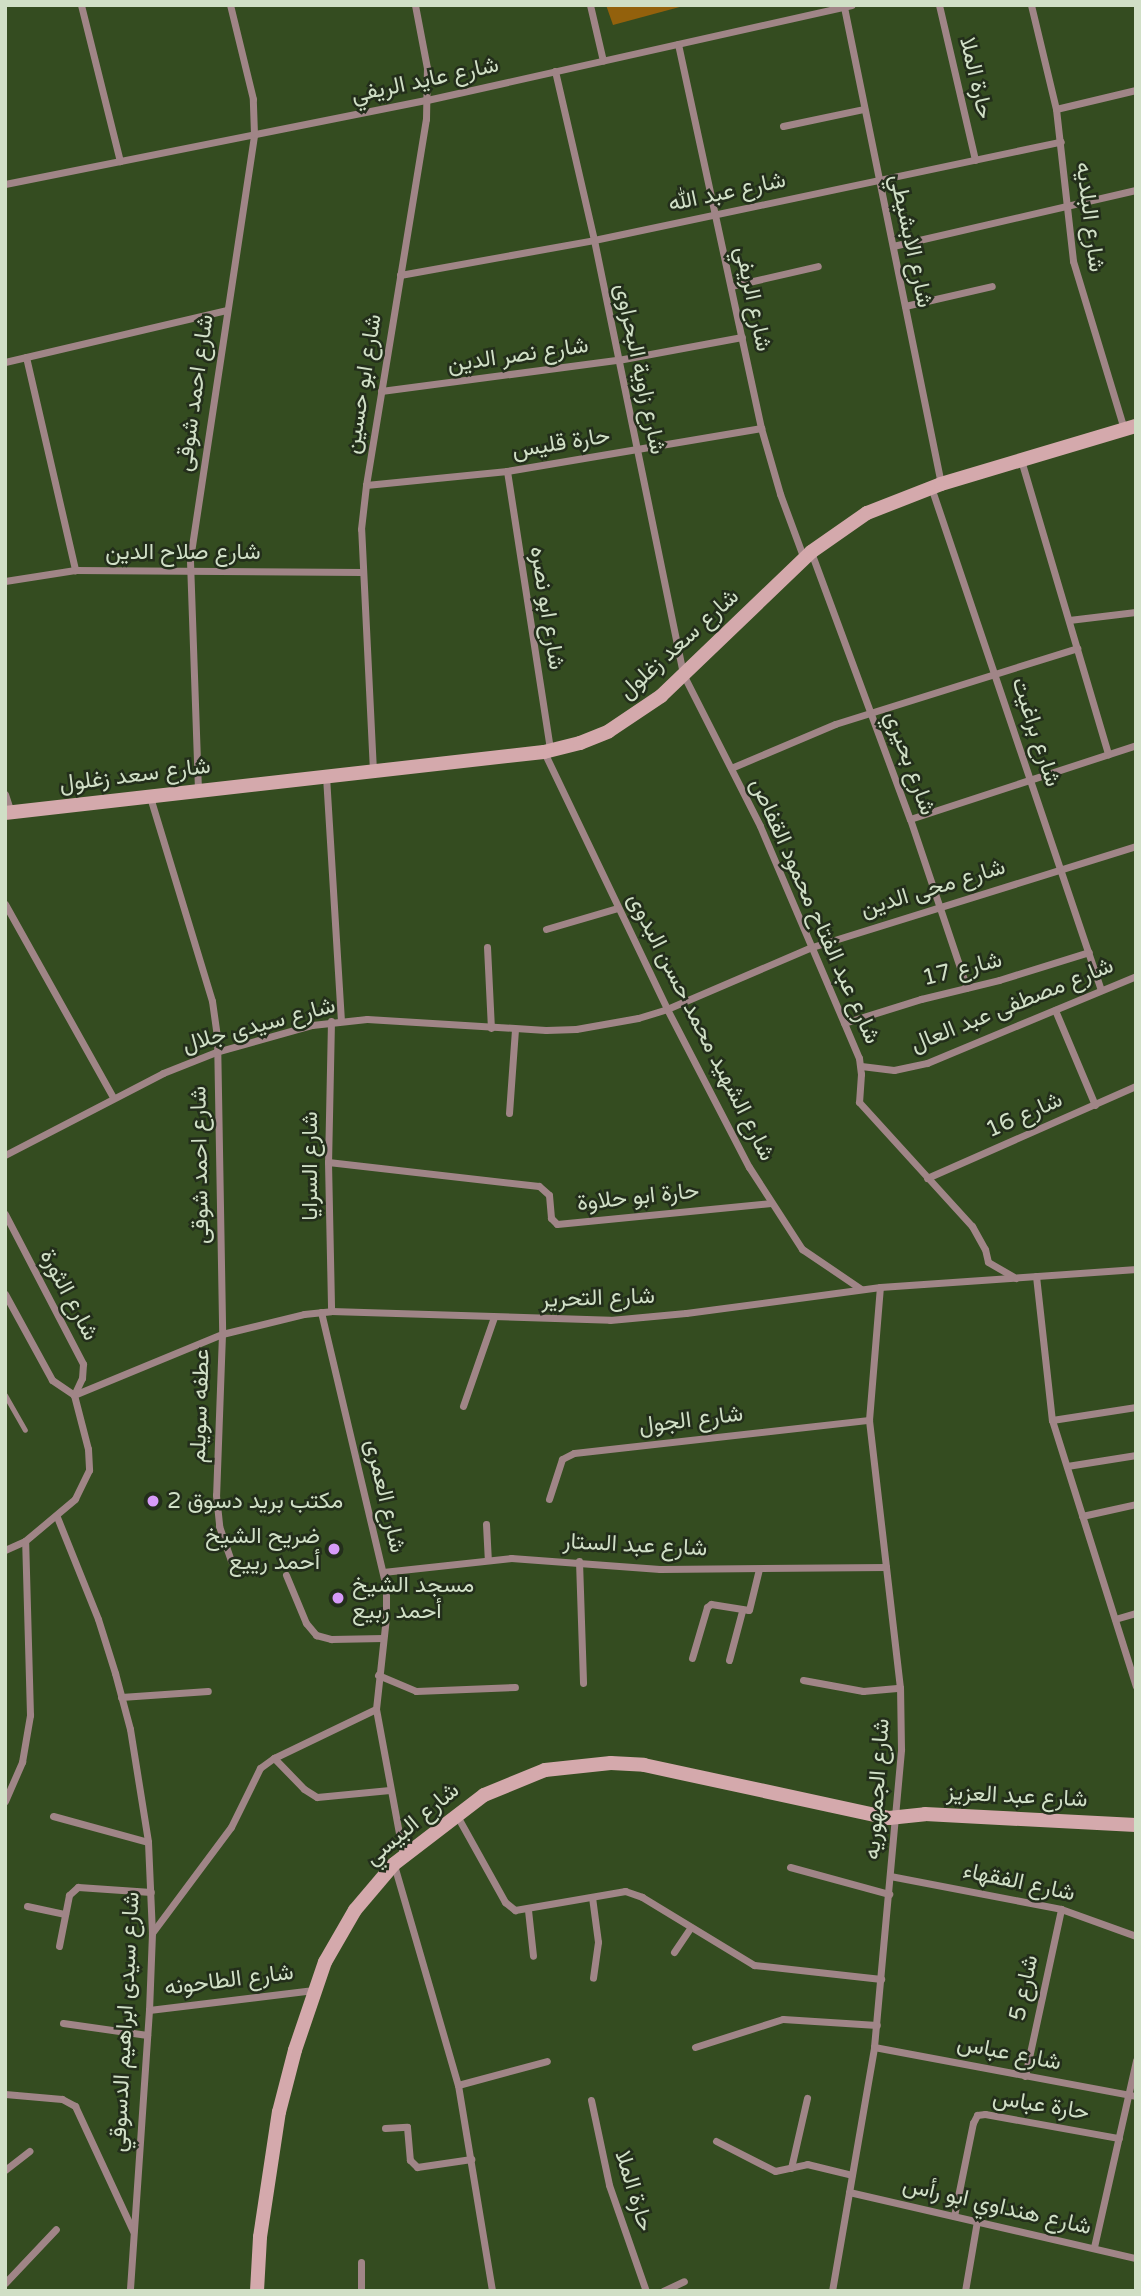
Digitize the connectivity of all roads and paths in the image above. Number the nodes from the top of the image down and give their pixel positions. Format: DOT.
graph roads {
  1 [pos="81,5"];
  2 [pos="230,5"];
  3 [pos="415,5"];
  4 [pos="590,5"];
  5 [pos="939,5"];
  6 [pos="1031,5"];
  7 [pos="848,6"];
  8 [pos="678,44"];
  9 [pos="603,61"];
  10 [pos="555,71"];
  11 [pos="1136,90"];
  12 [pos="427,100"];
  13 [pos="864,109"];
  14 [pos="1056,109"];
  15 [pos="782,126"];
  16 [pos="254,134"];
  17 [pos="1061,142"];
  18 [pos="975,160"];
  19 [pos="120,161"];
  20 [pos="879,180"];
  21 [pos="5,184"];
  22 [pos="1136,190"];
  23 [pos="1067,206"];
  24 [pos="715,215"];
  25 [pos="594,240"];
  26 [pos="892,246"];
  27 [pos="818,266"];
  28 [pos="400,275"];
  29 [pos="731,286"];
  30 [pos="992,286"];
  31 [pos="905,306"];
  32 [pos="226,310"];
  33 [pos="742,337"];
  34 [pos="26,357"];
  35 [pos="618,360"];
  36 [pos="5,362"];
  37 [pos="381,391"];
  38 [pos="1130,427"];
  39 [pos="761,428"];
  40 [pos="637,450"];
  41 [pos="1021,460"];
  42 [pos="506,471"];
  43 [pos="366,485"];
  44 [pos="936,485"];
  45 [pos="808,556"];
  46 [pos="75,570"];
  47 [pos="190,571"];
  48 [pos="362,572"];
  49 [pos="5,581"];
  50 [pos="1136,612"];
  51 [pos="1069,620"];
  52 [pos="1077,648"];
  53 [pos="996,673"];
  54 [pos="683,674"];
  55 [pos="871,712"];
  56 [pos="1136,745"];
  57 [pos="547,751"];
  58 [pos="1108,754"];
  59 [pos="731,768"];
  60 [pos="373,771"];
  61 [pos="326,776"];
  62 [pos="1031,779"];
  63 [pos="198,790"];
  64 [pos="5,794"];
  65 [pos="150,796"];
  66 [pos="8,813"];
  67 [pos="910,819"];
  68 [pos="1136,846"];
  69 [pos="1061,868"];
  70 [pos="5,904"];
  71 [pos="939,905"];
  72 [pos="618,908"];
  73 [pos="547,929"];
  74 [pos="487,947"];
  75 [pos="812,947"];
  76 [pos="1089,952"];
  77 [pos="1136,976"];
  78 [pos="967,988"];
  79 [pos="1101,990"];
  80 [pos="667,1009"];
  81 [pos="1055,1010"];
  82 [pos="341,1020"];
  83 [pos="331,1021"];
  84 [pos="844,1023"];
  85 [pos="491,1028"];
  86 [pos="515,1029"];
  87 [pos="216,1052"];
  88 [pos="860,1066"];
  89 [pos="1136,1086"];
  90 [pos="113,1097"];
  91 [pos="1095,1104"];
  92 [pos="509,1113"];
  93 [pos="5,1155"];
  94 [pos="328,1163"];
  95 [pos="928,1178"];
  96 [pos="771,1203"];
  97 [pos="5,1214"];
  98 [pos="1136,1269"];
  99 [pos="1036,1276"];
  100 [pos="1016,1278"];
  101 [pos="880,1287"];
  102 [pos="862,1290"];
  103 [pos="5,1294"];
  104 [pos="331,1311"];
  105 [pos="321,1312"];
  106 [pos="495,1317"];
  107 [pos="222,1334"];
  108 [pos="5,1395"];
  109 [pos="74,1395"];
  110 [pos="463,1406"];
  111 [pos="1136,1407"];
  112 [pos="869,1420"];
  113 [pos="1052,1420"];
  114 [pos="25,1430"];
  115 [pos="1136,1455"];
  116 [pos="1067,1466"];
  117 [pos="549,1499"];
  118 [pos="1136,1504"];
  119 [pos="1082,1516"];
  120 [pos="57,1517"];
  121 [pos="486,1524"];
  122 [pos="26,1541"];
  123 [pos="5,1550"];
  124 [pos="488,1558"];
  125 [pos="230,1561"];
  126 [pos="579,1561"];
  127 [pos="886,1567"];
  128 [pos="759,1569"];
  129 [pos="383,1572"];
  130 [pos="286,1575"];
  131 [pos="742,1611"];
  132 [pos="1136,1613"];
  133 [pos="1115,1619"];
  134 [pos="383,1638"];
  135 [pos="692,1658"];
  136 [pos="729,1660"];
  137 [pos="378,1675"];
  138 [pos="803,1680"];
  139 [pos="583,1683"];
  140 [pos="1136,1686"];
  141 [pos="515,1687"];
  142 [pos="900,1688"];
  143 [pos="208,1691"];
  144 [pos="121,1697"];
  145 [pos="376,1709"];
  146 [pos="274,1758"];
  147 [pos="390,1790"];
  148 [pos="5,1801"];
  149 [pos="456,1813"];
  150 [pos="53,1816"];
  151 [pos="896,1817"];
  152 [pos="1136,1825"];
  153 [pos="148,1842"];
  154 [pos="399,1860"];
  155 [pos="790,1867"];
  156 [pos="890,1876"];
  157 [pos="151,1892"];
  158 [pos="889,1894"];
  159 [pos="592,1897"];
  160 [pos="27,1906"];
  161 [pos="1061,1909"];
  162 [pos="528,1910"];
  163 [pos="65,1914"];
  164 [pos="691,1927"];
  165 [pos="152,1933"];
  166 [pos="1136,1936"];
  167 [pos="59,1946"];
  168 [pos="674,1952"];
  169 [pos="533,1956"];
  170 [pos="593,1978"];
  171 [pos="881,1979"];
  172 [pos="314,1990"];
  173 [pos="149,2010"];
  174 [pos="63,2022"];
  175 [pos="877,2025"];
  176 [pos="147,2035"];
  177 [pos="695,2047"];
  178 [pos="874,2047"];
  179 [pos="1136,2060"];
  180 [pos="547,2061"];
  181 [pos="1025,2076"];
  182 [pos="458,2085"];
  183 [pos="5,2094"];
  184 [pos="1132,2095"];
  185 [pos="807,2098"];
  186 [pos="591,2100"];
  187 [pos="385,2127"];
  188 [pos="1119,2138"];
  189 [pos="716,2141"];
  190 [pos="29,2151"];
  191 [pos="471,2159"];
  192 [pos="791,2168"];
  193 [pos="5,2170"];
  194 [pos="852,2175"];
  195 [pos="849,2192"];
  196 [pos="954,2216"];
  197 [pos="977,2221"];
  198 [pos="56,2229"];
  199 [pos="133,2232"];
  200 [pos="1094,2248"];
  201 [pos="1136,2258"];
  202 [pos="361,2262"];
  203 [pos="684,2281"];
  204 [pos="5,2283"];
  205 [pos="130,2291"];
  206 [pos="257,2291"];
  207 [pos="361,2291"];
  208 [pos="492,2291"];
  209 [pos="646,2291"];
  210 [pos="663,2291"];
  211 [pos="832,2291"];
  212 [pos="965,2291"];
  1 -- 19 [label="street"];
  2 -- 16 [label="street, شارع احمد شوقى"];
  3 -- 12 [label="street, شارع ابو حسين"];
  4 -- 9 [label="street"];
  5 -- 18 [label="street, حارة الملا"];
  6 -- 14 [label="street, شارع البلديه"];
  7 -- 8 [label="street, شارع عايد الريفي"];
  7 -- 13 [label="street, شارع الابشيطي"];
  8 -- 9 [label="street, شارع عايد الريفي"];
  8 -- 24 [label="street, شارع الريفي"];
  9 -- 10 [label="street, شارع عايد الريفي"];
  10 -- 12 [label="street, شارع عايد الريفي"];
  10 -- 25 [label="street, شارع زاوية البحراوى"];
  11 -- 14 [label="street"];
  12 -- 16 [label="street, شارع عايد الريفي"];
  12 -- 28 [label="street, شارع ابو حسين"];
  13 -- 15 [label="street"];
  13 -- 20 [label="street, شارع الابشيطي"];
  14 -- 17 [label="street, شارع البلديه"];
  16 -- 19 [label="street, شارع عايد الريفي"];
  16 -- 32 [label="street, شارع احمد شوقى"];
  17 -- 18 [label="street, شارع عبد الله"];
  17 -- 23 [label="street, شارع البلديه"];
  18 -- 20 [label="street, شارع عبد الله"];
  19 -- 21 [label="street, شارع عايد الريفي"];
  20 -- 24 [label="street, شارع عبد الله"];
  20 -- 26 [label="street, شارع الابشيطي"];
  22 -- 23 [label="street"];
  23 -- 26 [label="street"];
  23 -- 38 [label="street, شارع البلديه"];
  24 -- 25 [label="street, شارع عبد الله"];
  24 -- 29 [label="street, شارع الريفي"];
  25 -- 28 [label="street, شارع عبد الله"];
  25 -- 35 [label="street, شارع زاوية البحراوى"];
  26 -- 31 [label="street, شارع الابشيطي"];
  27 -- 29 [label="street"];
  28 -- 37 [label="street, شارع ابو حسين"];
  29 -- 33 [label="street, شارع الريفي"];
  30 -- 31 [label="street"];
  31 -- 44 [label="street, شارع الابشيطي"];
  32 -- 34 [label="street"];
  32 -- 47 [label="street, شارع احمد شوقى"];
  33 -- 35 [label="street, شارع نصر الدين"];
  33 -- 39 [label="street, شارع الريفي"];
  34 -- 36 [label="street"];
  34 -- 46 [label="street"];
  35 -- 37 [label="street, شارع نصر الدين"];
  35 -- 40 [label="street, شارع زاوية البحراوى"];
  37 -- 43 [label="street, شارع ابو حسين"];
  38 -- 41 [label="street, شارع سعد زغلول"];
  39 -- 40 [label="street, حارة قليس"];
  39 -- 45 [label="street, شارع الريفي"];
  40 -- 42 [label="street, حارة قليس"];
  40 -- 54 [label="street, شارع زاوية البحراوى"];
  41 -- 44 [label="street, شارع سعد زغلول"];
  41 -- 51 [label="street"];
  42 -- 43 [label="street, حارة قليس"];
  42 -- 57 [label="street, شارع ابو نصره"];
  43 -- 48 [label="street, شارع ابو حسين"];
  44 -- 45 [label="street, شارع سعد زغلول"];
  44 -- 53 [label="street, شارع براغيت"];
  45 -- 54 [label="street, شارع سعد زغلول"];
  45 -- 55 [label="street, شارع بحيري"];
  46 -- 47 [label="street, شارع صلاح الدين"];
  46 -- 49 [label="street, شارع صلاح الدين"];
  47 -- 48 [label="street, شارع صلاح الدين"];
  47 -- 63 [label="street, شارع احمد شوقى"];
  48 -- 60 [label="street, شارع ابو حسين"];
  50 -- 51 [label="street"];
  51 -- 52 [label="street"];
  52 -- 53 [label="street"];
  52 -- 58 [label="street"];
  53 -- 55 [label="street"];
  53 -- 62 [label="street, شارع براغيت"];
  54 -- 57 [label="street, شارع سعد زغلول"];
  54 -- 59 [label="street, شارع عبد الفتاح محمود القفاص"];
  55 -- 59 [label="street"];
  55 -- 67 [label="street, شارع بحيري"];
  56 -- 58 [label="street"];
  57 -- 60 [label="street, شارع سعد زغلول"];
  57 -- 72 [label="street, شارع الشهيد محمد حسن البدوى"];
  58 -- 62 [label="street"];
  59 -- 75 [label="street, شارع عبد الفتاح محمود القفاص"];
  60 -- 61 [label="street, شارع سعد زغلول"];
  61 -- 63 [label="street, شارع سعد زغلول"];
  61 -- 82 [label="street"];
  62 -- 67 [label="street"];
  62 -- 69 [label="street, شارع براغيت"];
  63 -- 65 [label="street, شارع سعد زغلول"];
  64 -- 66 [label="street"];
  65 -- 66 [label="street, شارع سعد زغلول"];
  65 -- 87 [label="street, شارع احمد شوقى"];
  67 -- 71 [label="street, شارع بحيري"];
  68 -- 69 [label="street, شارع محى الدين"];
  69 -- 71 [label="street, شارع محى الدين"];
  69 -- 76 [label="street, شارع براغيت"];
  70 -- 90 [label="street"];
  71 -- 75 [label="street, شارع محى الدين"];
  71 -- 78 [label="street, شارع بحيري"];
  72 -- 73 [label="street"];
  72 -- 80 [label="street, شارع الشهيد محمد حسن البدوى"];
  74 -- 85 [label="street"];
  75 -- 80 [label="street, شارع محى الدين"];
  75 -- 84 [label="street, شارع عبد الفتاح محمود القفاص"];
  76 -- 78 [label="street, شارع 17"];
  76 -- 79 [label="street, شارع براغيت"];
  77 -- 79 [label="street, شارع مصطفى عبد العال"];
  78 -- 84 [label="street, شارع 17"];
  79 -- 81 [label="street, شارع مصطفى عبد العال"];
  80 -- 86 [label="street, شارع سيدى جلال"];
  80 -- 96 [label="street, شارع الشهيد محمد حسن البدوى"];
  81 -- 88 [label="street, شارع مصطفى عبد العال"];
  81 -- 91 [label="street"];
  82 -- 83 [label="street, شارع سيدى جلال"];
  82 -- 85 [label="street, شارع سيدى جلال"];
  83 -- 87 [label="street, شارع سيدى جلال"];
  83 -- 94 [label="street, شارع السرايا"];
  84 -- 88 [label="street, شارع عبد الفتاح محمود القفاص"];
  85 -- 86 [label="street, شارع سيدى جلال"];
  86 -- 92 [label="street"];
  87 -- 90 [label="street, شارع سيدى جلال"];
  87 -- 107 [label="street, شارع احمد شوقى"];
  88 -- 95 [label="street, شارع عبد الفتاح محمود القفاص"];
  89 -- 91 [label="street, شارع 16"];
  90 -- 93 [label="street, شارع سيدى جلال"];
  91 -- 95 [label="street, شارع 16"];
  94 -- 96 [label="street, حارة ابو حلاوة"];
  94 -- 104 [label="street, شارع السرايا"];
  95 -- 100 [label="street, شارع عبد الفتاح محمود القفاص"];
  96 -- 102 [label="street, شارع الشهيد محمد حسن البدوى"];
  97 -- 109 [label="street, شارع الثورة"];
  98 -- 99 [label="street, شارع التحرير"];
  99 -- 100 [label="street, شارع التحرير"];
  99 -- 113 [label="street"];
  100 -- 101 [label="street, شارع التحرير"];
  101 -- 102 [label="street, شارع التحرير"];
  101 -- 112 [label="street, شارع الجمهوريه"];
  102 -- 106 [label="street, شارع التحرير"];
  103 -- 109 [label="street"];
  104 -- 105 [label="street, شارع التحرير"];
  104 -- 106 [label="street, شارع التحرير"];
  105 -- 107 [label="street, شارع التحرير"];
  105 -- 129 [label="street, شارع العمرى"];
  106 -- 110 [label="street"];
  107 -- 109 [label="street, شارع التحرير"];
  107 -- 125 [label="street, عطفه سويلم"];
  108 -- 114 [label="lane"];
  109 -- 120 [label="street, شارع الثورة"];
  111 -- 113 [label="street"];
  112 -- 117 [label="street, شارع الجول"];
  112 -- 127 [label="street, شارع الجمهوريه"];
  113 -- 116 [label="street"];
  115 -- 116 [label="street"];
  116 -- 119 [label="street"];
  118 -- 119 [label="street"];
  119 -- 133 [label="street"];
  120 -- 122 [label="street, شارع الثورة"];
  120 -- 144 [label="street, شارع سيدى ابراهيم الدسوقي"];
  121 -- 124 [label="street"];
  122 -- 123 [label="street, شارع الثورة"];
  122 -- 148 [label="street"];
  124 -- 126 [label="street, شارع عبد الستار"];
  124 -- 129 [label="street, شارع عبد الستار"];
  126 -- 128 [label="street, شارع عبد الستار"];
  126 -- 139 [label="street"];
  127 -- 128 [label="street, شارع عبد الستار"];
  127 -- 142 [label="street, شارع الجمهوريه"];
  128 -- 131 [label="street"];
  129 -- 134 [label="street, شارع العمرى"];
  130 -- 134 [label="street"];
  131 -- 135 [label="street"];
  131 -- 136 [label="street"];
  132 -- 133 [label="street"];
  133 -- 140 [label="street"];
  134 -- 137 [label="street, شارع العمرى"];
  137 -- 141 [label="street"];
  137 -- 145 [label="street, شارع العمرى"];
  138 -- 142 [label="street"];
  142 -- 151 [label="street, شارع الجمهوريه"];
  143 -- 144 [label="street"];
  144 -- 153 [label="street, شارع سيدى ابراهيم الدسوقي"];
  145 -- 146 [label="street"];
  145 -- 147 [label="street, شارع العمرى"];
  146 -- 147 [label="street"];
  146 -- 165 [label="street"];
  147 -- 154 [label="street, شارع العمرى"];
  149 -- 151 [label="street, شارع البيسي"];
  149 -- 154 [label="street, شارع البيسي"];
  149 -- 162 [label="street"];
  150 -- 153 [label="street"];
  151 -- 152 [label="street, شارع عبد العزيز"];
  151 -- 156 [label="street, شارع الجمهوريه"];
  153 -- 157 [label="street, شارع سيدى ابراهيم الدسوقي"];
  154 -- 172 [label="street, شارع البيسي"];
  154 -- 182 [label="street, شارع العمرى"];
  155 -- 158 [label="street"];
  156 -- 158 [label="street, شارع الجمهوريه"];
  156 -- 161 [label="street, شارع الفقهاء"];
  157 -- 163 [label="street"];
  157 -- 165 [label="street, شارع سيدى ابراهيم الدسوقي"];
  158 -- 171 [label="street, شارع الجمهوريه"];
  159 -- 162 [label="street"];
  159 -- 164 [label="street"];
  159 -- 170 [label="street"];
  160 -- 163 [label="street"];
  161 -- 166 [label="street, شارع الفقهاء"];
  161 -- 181 [label="street, شارع 5"];
  162 -- 169 [label="street"];
  163 -- 167 [label="street"];
  164 -- 168 [label="street"];
  164 -- 171 [label="street"];
  165 -- 173 [label="street, شارع سيدى ابراهيم الدسوقي"];
  171 -- 175 [label="street, شارع الجمهوريه"];
  172 -- 173 [label="street, شارع الطاحونه"];
  172 -- 206 [label="street, شارع البيسي"];
  173 -- 176 [label="street, شارع سيدى ابراهيم الدسوقي"];
  174 -- 176 [label="street"];
  175 -- 177 [label="street"];
  175 -- 178 [label="street, شارع الجمهوريه"];
  176 -- 199 [label="street, شارع سيدى ابراهيم الدسوقي"];
  178 -- 181 [label="street, شارع عباس"];
  178 -- 194 [label="street, شارع الجمهوريه"];
  179 -- 184 [label="street"];
  180 -- 182 [label="street"];
  181 -- 184 [label="street, شارع عباس"];
  182 -- 191 [label="street, شارع العمرى"];
  183 -- 199 [label="street"];
  184 -- 188 [label="street"];
  185 -- 192 [label="street"];
  186 -- 209 [label="street, حارة الملا"];
  187 -- 191 [label="street"];
  188 -- 196 [label="street, حارة عباس"];
  188 -- 200 [label="street"];
  189 -- 192 [label="street"];
  190 -- 193 [label="street"];
  191 -- 208 [label="street, شارع العمرى"];
  192 -- 194 [label="street"];
  194 -- 195 [label="street, شارع الجمهوريه"];
  195 -- 196 [label="street, شارع هنداوي ابو رأس"];
  195 -- 211 [label="street, شارع الجمهوريه"];
  196 -- 197 [label="street, شارع هنداوي ابو رأس"];
  197 -- 200 [label="street, شارع هنداوي ابو رأس"];
  197 -- 212 [label="street"];
  198 -- 204 [label="street"];
  199 -- 205 [label="street, شارع سيدى ابراهيم الدسوقي"];
  200 -- 201 [label="street, شارع هنداوي ابو رأس"];
  202 -- 207 [label="street"];
  203 -- 210 [label="street"];
}
